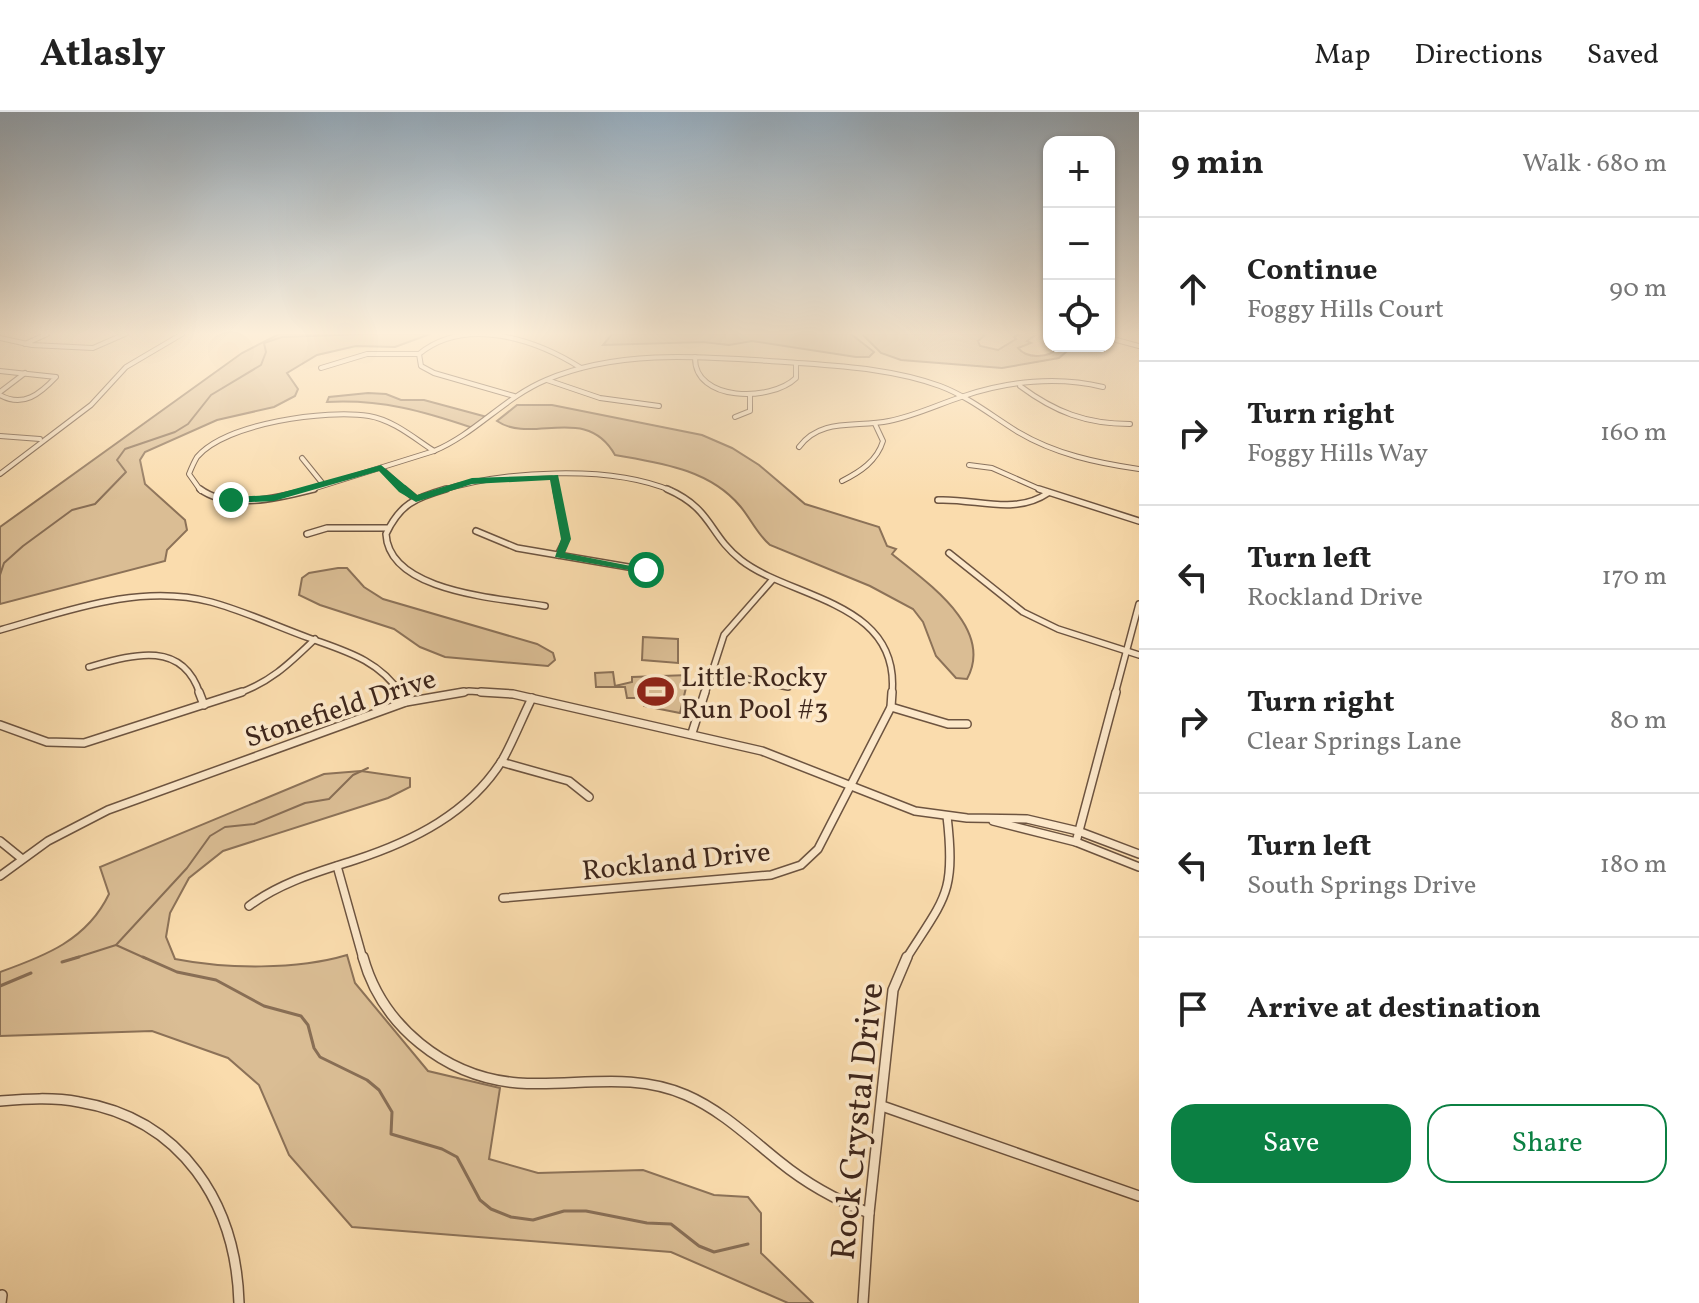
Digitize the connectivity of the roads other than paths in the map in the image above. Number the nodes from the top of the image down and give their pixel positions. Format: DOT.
graph roads {
  1 [pos="44,390"];
  2 [pos="105,390"];
  3 [pos="492,390"];
  4 [pos="527,390"];
  5 [pos="575,390"];
  6 [pos="724,390"];
  7 [pos="774,390"];
  8 [pos="948,390"];
  9 [pos="1000,390"];
  10 [pos="1025,390"];
  11 [pos="0,393"];
  12 [pos="750,394"];
  13 [pos="514,396"];
  14 [pos="964,396"];
  15 [pos="659,406"];
  16 [pos="735,417"];
  17 [pos="875,424"];
  18 [pos="1130,424"];
  19 [pos="0,436"];
  20 [pos="41,440"];
  21 [pos="799,447"];
  22 [pos="434,451"];
  23 [pos="302,458"];
  24 [pos="969,465"];
  25 [pos="381,468"];
  26 [pos="1139,469"];
  27 [pos="0,474"];
  28 [pos="554,477"];
  29 [pos="842,481"];
  30 [pos="323,484"];
  31 [pos="1048,493"];
  32 [pos="416,499"];
  33 [pos="938,500"];
  34 [pos="1139,521"];
  35 [pos="387,528"];
  36 [pos="476,531"];
  37 [pos="307,534"];
  38 [pos="949,553"];
  39 [pos="558,555"];
  40 [pos="646,570"];
  41 [pos="773,579"];
  42 [pos="1139,604"];
  43 [pos="545,606"];
  44 [pos="0,630"];
  45 [pos="315,639"];
  46 [pos="1127,651"];
  47 [pos="1139,655"];
  48 [pos="89,667"];
  49 [pos="711,672"];
  50 [pos="788,687"];
  51 [pos="532,698"];
  52 [pos="406,702"];
  53 [pos="204,705"];
  54 [pos="891,707"];
  55 [pos="967,724"];
  56 [pos="0,725"];
  57 [pos="692,733"];
  58 [pos="501,762"];
  59 [pos="850,787"];
  60 [pos="589,797"];
  61 [pos="947,816"];
  62 [pos="990,820"];
  63 [pos="1078,831"];
  64 [pos="0,841"];
  65 [pos="1076,842"];
  66 [pos="1139,854"];
  67 [pos="21,858"];
  68 [pos="337,866"];
  69 [pos="1139,867"];
  70 [pos="0,876"];
  71 [pos="503,898"];
  72 [pos="249,906"];
  73 [pos="0,1101"];
  74 [pos="882,1106"];
  75 [pos="1139,1196"];
  76 [pos="869,1213"];
  77 [pos="239,1303"];
  78 [pos="863,1303"];
  1 -- 11 [label="street"];
  2 -- 20 [label="street"];
  3 -- 13 [label="street"];
  4 -- 13 [label="street"];
  5 -- 15 [label="street"];
  6 -- 12 [label="street"];
  7 -- 12 [label="street"];
  8 -- 14 [label="street"];
  9 -- 14 [label="street"];
  10 -- 18 [label="street"];
  12 -- 16 [label="street"];
  13 -- 22 [label="street"];
  14 -- 17 [label="street"];
  14 -- 26 [label="street"];
  17 -- 21 [label="street"];
  17 -- 29 [label="street"];
  19 -- 20 [label="street"];
  20 -- 27 [label="street"];
  22 -- 25 [label="street"];
  22 -- 30 [label="street"];
  23 -- 30 [label="street"];
  24 -- 31 [label="street"];
  25 -- 30 [label="street"];
  25 -- 32 [label="street"];
  28 -- 32 [label="street, Rockland Drive"];
  28 -- 39 [label="street"];
  28 -- 41 [label="street, Rockland Drive"];
  31 -- 33 [label="street"];
  31 -- 34 [label="street"];
  32 -- 35 [label="street, Rockland Drive"];
  35 -- 37 [label="street"];
  35 -- 43 [label="street"];
  36 -- 39 [label="street"];
  38 -- 46 [label="street"];
  39 -- 40 [label="street"];
  41 -- 49 [label="street"];
  41 -- 54 [label="street, Rockland Drive"];
  42 -- 46 [label="street"];
  44 -- 45 [label="street"];
  45 -- 52 [label="street"];
  45 -- 53 [label="street"];
  46 -- 47 [label="street"];
  46 -- 63 [label="street"];
  48 -- 53 [label="street"];
  49 -- 50 [label="street"];
  49 -- 57 [label="street"];
  51 -- 52 [label="street, Stonefield Drive"];
  51 -- 57 [label="street, Stonefield Drive"];
  51 -- 58 [label="street"];
  52 -- 67 [label="street, Stonefield Drive"];
  53 -- 56 [label="street"];
  54 -- 55 [label="street"];
  54 -- 59 [label="street, Rockland Drive"];
  57 -- 59 [label="street, Stonefield Drive"];
  58 -- 60 [label="street"];
  58 -- 68 [label="street"];
  59 -- 61 [label="street, Stonefield Drive"];
  59 -- 71 [label="street, Rockland Drive"];
  61 -- 62 [label="street, Stonefield Drive"];
  61 -- 74 [label="street, Rock Crystal Drive"];
  62 -- 63 [label="street, Stonefield Drive"];
  62 -- 65 [label="street, Stonefield Drive"];
  63 -- 65 [label="street"];
  63 -- 66 [label="street, Stonefield Drive"];
  64 -- 67 [label="street"];
  65 -- 69 [label="street, Stonefield Drive"];
  67 -- 70 [label="street, Stonefield Drive"];
  68 -- 72 [label="street"];
  68 -- 76 [label="street"];
  73 -- 77 [label="street"];
  74 -- 75 [label="street"];
  74 -- 76 [label="street, Rock Crystal Drive"];
  76 -- 78 [label="street, Rock Crystal Drive"];
}
